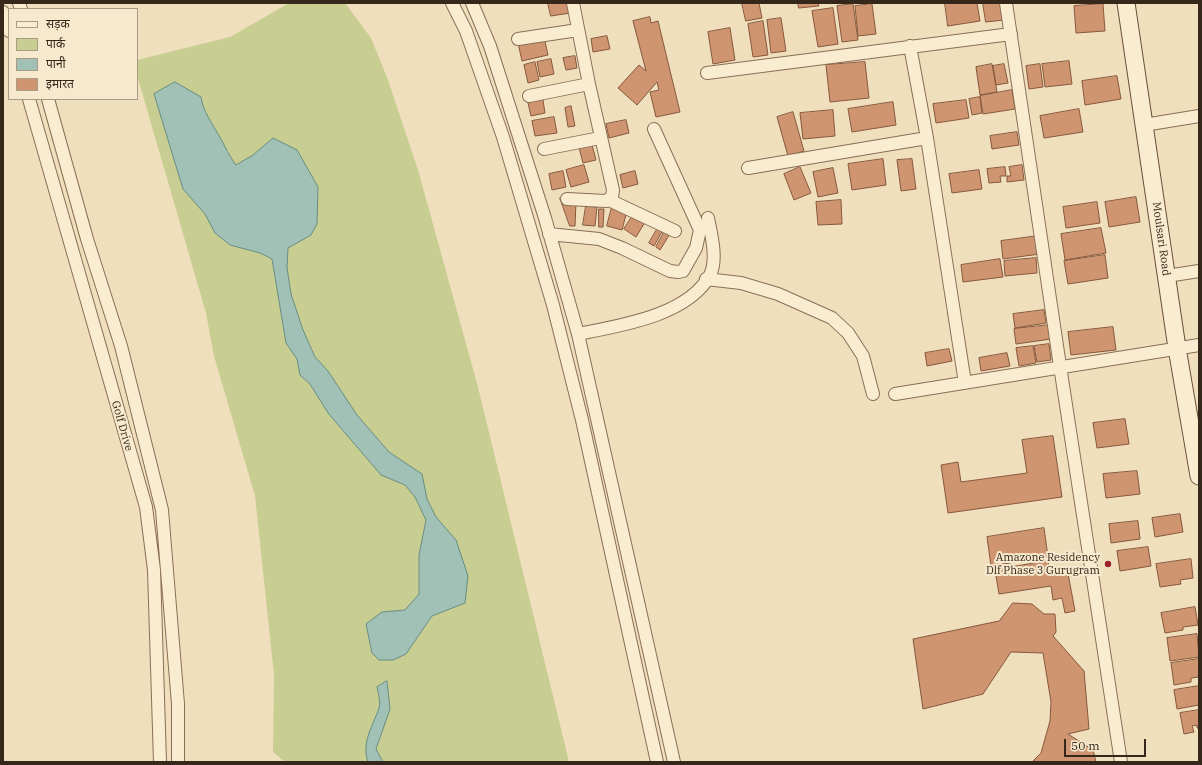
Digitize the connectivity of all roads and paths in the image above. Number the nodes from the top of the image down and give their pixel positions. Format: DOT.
graph roads {
  1 [pos="452,3"];
  2 [pos="472,3"];
  3 [pos="573,3"];
  4 [pos="1006,3"];
  5 [pos="1126,3"];
  6 [pos="3,12"];
  7 [pos="8,28"];
  8 [pos="578,30"];
  9 [pos="1011,34"];
  10 [pos="518,39"];
  11 [pos="910,46"];
  12 [pos="707,73"];
  13 [pos="589,84"];
  14 [pos="529,96"];
  15 [pos="30,100"];
  16 [pos="48,100"];
  17 [pos="1199,116"];
  18 [pos="1144,125"];
  19 [pos="654,129"];
  20 [pos="600,138"];
  21 [pos="927,138"];
  22 [pos="544,149"];
  23 [pos="748,168"];
  24 [pos="567,199"];
  25 [pos="610,200"];
  26 [pos="545,218"];
  27 [pos="708,218"];
  28 [pos="529,222"];
  29 [pos="675,231"];
  30 [pos="549,234"];
  31 [pos="1199,271"];
  32 [pos="1167,276"];
  33 [pos="706,279"];
  34 [pos="578,334"];
  35 [pos="1199,345"];
  36 [pos="1177,348"];
  37 [pos="1060,366"];
  38 [pos="965,383"];
  39 [pos="873,394"];
  40 [pos="896,394"];
  41 [pos="1199,476"];
  42 [pos="178,704"];
  43 [pos="159,706"];
  44 [pos="670,748"];
  45 [pos="655,757"];
  46 [pos="160,762"];
  47 [pos="178,762"];
  48 [pos="674,762"];
  49 [pos="1121,762"];
  1 -- 28 [label="street"];
  2 -- 26 [label="street"];
  3 -- 8 [label="street"];
  4 -- 9 [label="street"];
  5 -- 18 [label="street, Moulsari Road"];
  6 -- 7 [label="street"];
  8 -- 10 [label="street"];
  8 -- 13 [label="street"];
  9 -- 11 [label="street"];
  9 -- 37 [label="street"];
  11 -- 12 [label="street"];
  11 -- 21 [label="street"];
  13 -- 14 [label="street"];
  13 -- 20 [label="street"];
  15 -- 43 [label="street, Golf Drive"];
  16 -- 42 [label="street, Golf Drive"];
  17 -- 18 [label="street"];
  18 -- 32 [label="street, Moulsari Road"];
  19 -- 30 [label="street"];
  20 -- 22 [label="street"];
  20 -- 25 [label="street"];
  21 -- 23 [label="street"];
  21 -- 38 [label="street"];
  24 -- 25 [label="street"];
  25 -- 29 [label="street"];
  26 -- 28 [label="street"];
  26 -- 30 [label="street"];
  27 -- 33 [label="street"];
  28 -- 45 [label="street"];
  30 -- 34 [label="street"];
  31 -- 32 [label="street"];
  32 -- 36 [label="street, Moulsari Road"];
  33 -- 34 [label="street"];
  33 -- 39 [label="street"];
  34 -- 44 [label="street"];
  35 -- 36 [label="street"];
  36 -- 37 [label="street"];
  36 -- 41 [label="street, Moulsari Road"];
  37 -- 38 [label="street"];
  37 -- 49 [label="street"];
  38 -- 40 [label="street"];
  42 -- 43 [label="street"];
  42 -- 47 [label="street, Golf Drive"];
  43 -- 46 [label="street, Golf Drive"];
  44 -- 45 [label="street"];
  44 -- 48 [label="street"];
}
